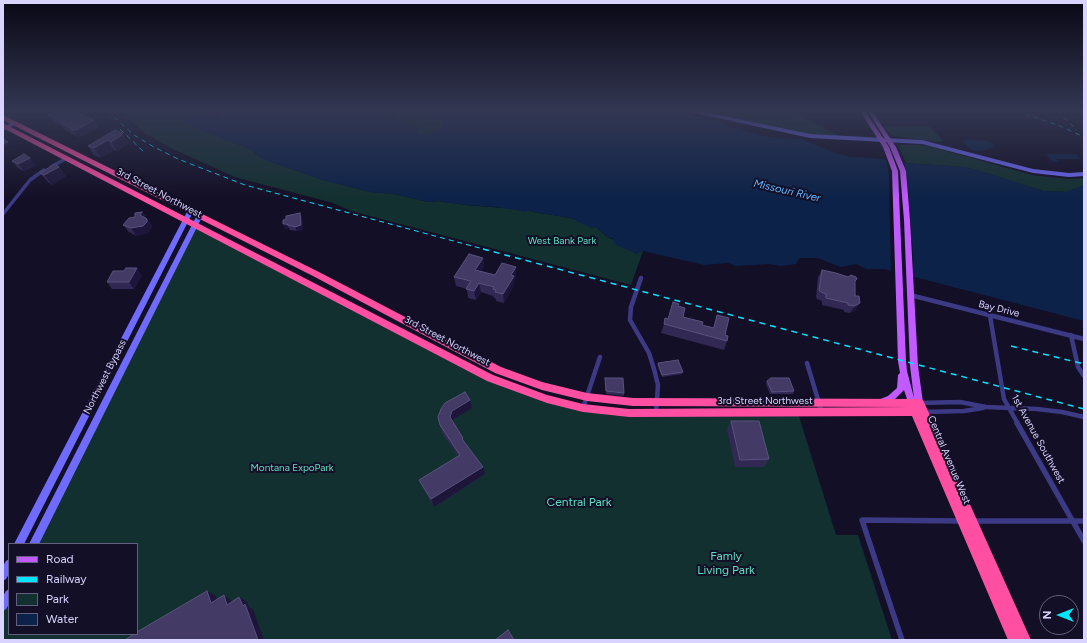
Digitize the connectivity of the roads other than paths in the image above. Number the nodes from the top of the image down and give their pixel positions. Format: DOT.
graph roads {
  1 [pos="36,141"];
  2 [pos="45,141"];
  3 [pos="884,141"];
  4 [pos="889,141"];
  5 [pos="906,141"];
  6 [pos="890,147"];
  7 [pos="71,156"];
  8 [pos="1084,174"];
  9 [pos="191,210"];
  10 [pos="3,214"];
  11 [pos="200,215"];
  12 [pos="185,220"];
  13 [pos="195,226"];
  14 [pos="640,278"];
  15 [pos="910,295"];
  16 [pos="990,316"];
  17 [pos="1071,335"];
  18 [pos="1084,338"];
  19 [pos="600,357"];
  20 [pos="806,363"];
  21 [pos="903,371"];
  22 [pos="1084,376"];
  23 [pos="587,397"];
  24 [pos="658,402"];
  25 [pos="819,402"];
  26 [pos="880,403"];
  27 [pos="917,407"];
  28 [pos="986,407"];
  29 [pos="583,408"];
  30 [pos="1009,408"];
  31 [pos="656,413"];
  32 [pos="822,413"];
  33 [pos="1084,417"];
  34 [pos="966,521"];
  35 [pos="1073,521"];
  36 [pos="1084,521"];
  37 [pos="1084,541"];
  38 [pos="20,543"];
  39 [pos="35,543"];
  40 [pos="8,566"];
  41 [pos="3,576"];
  42 [pos="8,596"];
  43 [pos="3,606"];
  44 [pos="902,640"];
  45 [pos="1015,640"];
  46 [pos="1025,640"];
  1 -- 7 [label="highway, 3rd Street Northwest"];
  2 -- 7 [label="highway, 3rd Street Northwest"];
  3 -- 6 [label="main road"];
  4 -- 6 [label="main road"];
  5 -- 8 [label="main road"];
  6 -- 15 [label="main road, Central Avenue West"];
  6 -- 21 [label="main road, Central Avenue West"];
  7 -- 9 [label="highway, 3rd Street Northwest"];
  7 -- 10 [label="street"];
  7 -- 12 [label="highway, 3rd Street Northwest"];
  9 -- 11 [label="highway, 3rd Street Northwest"];
  9 -- 12 [label="main road, Northwest Bypass"];
  11 -- 13 [label="main road, Northwest Bypass"];
  11 -- 23 [label="highway, 3rd Street Northwest"];
  12 -- 13 [label="highway, 3rd Street Northwest"];
  12 -- 38 [label="main road, Northwest Bypass"];
  13 -- 29 [label="highway, 3rd Street Northwest"];
  13 -- 39 [label="main road, Northwest Bypass"];
  14 -- 24 [label="street"];
  15 -- 16 [label="street, Bay Drive"];
  15 -- 27 [label="main road, Central Avenue West"];
  16 -- 17 [label="street, Bay Drive"];
  16 -- 30 [label="street, 1st Avenue Southwest"];
  17 -- 18 [label="street, Bay Drive"];
  17 -- 22 [label="street"];
  19 -- 23 [label="street"];
  20 -- 25 [label="street"];
  21 -- 26 [label="main road"];
  21 -- 27 [label="main road, Central Avenue West"];
  23 -- 24 [label="highway, 3rd Street Northwest"];
  23 -- 29 [label="street"];
  24 -- 25 [label="highway, 3rd Street Northwest"];
  24 -- 31 [label="street"];
  25 -- 26 [label="highway, 3rd Street Northwest"];
  25 -- 32 [label="street"];
  26 -- 27 [label="highway, 3rd Street Northwest"];
  27 -- 28 [label="street"];
  27 -- 28 [label="street"];
  27 -- 32 [label="highway, 3rd Street Northwest"];
  27 -- 34 [label="highway, Central Avenue West"];
  28 -- 30 [label="street"];
  29 -- 31 [label="highway, 3rd Street Northwest"];
  30 -- 33 [label="street"];
  30 -- 35 [label="street, 1st Avenue Southwest"];
  31 -- 32 [label="highway, 3rd Street Northwest"];
  34 -- 35 [label="street"];
  34 -- 44 [label="street"];
  34 -- 45 [label="highway, Central Avenue West"];
  34 -- 46 [label="highway, Central Avenue West"];
  35 -- 36 [label="street"];
  35 -- 37 [label="street, 1st Avenue Southwest"];
  40 -- 41 [label="main road"];
  42 -- 43 [label="main road"];
}
